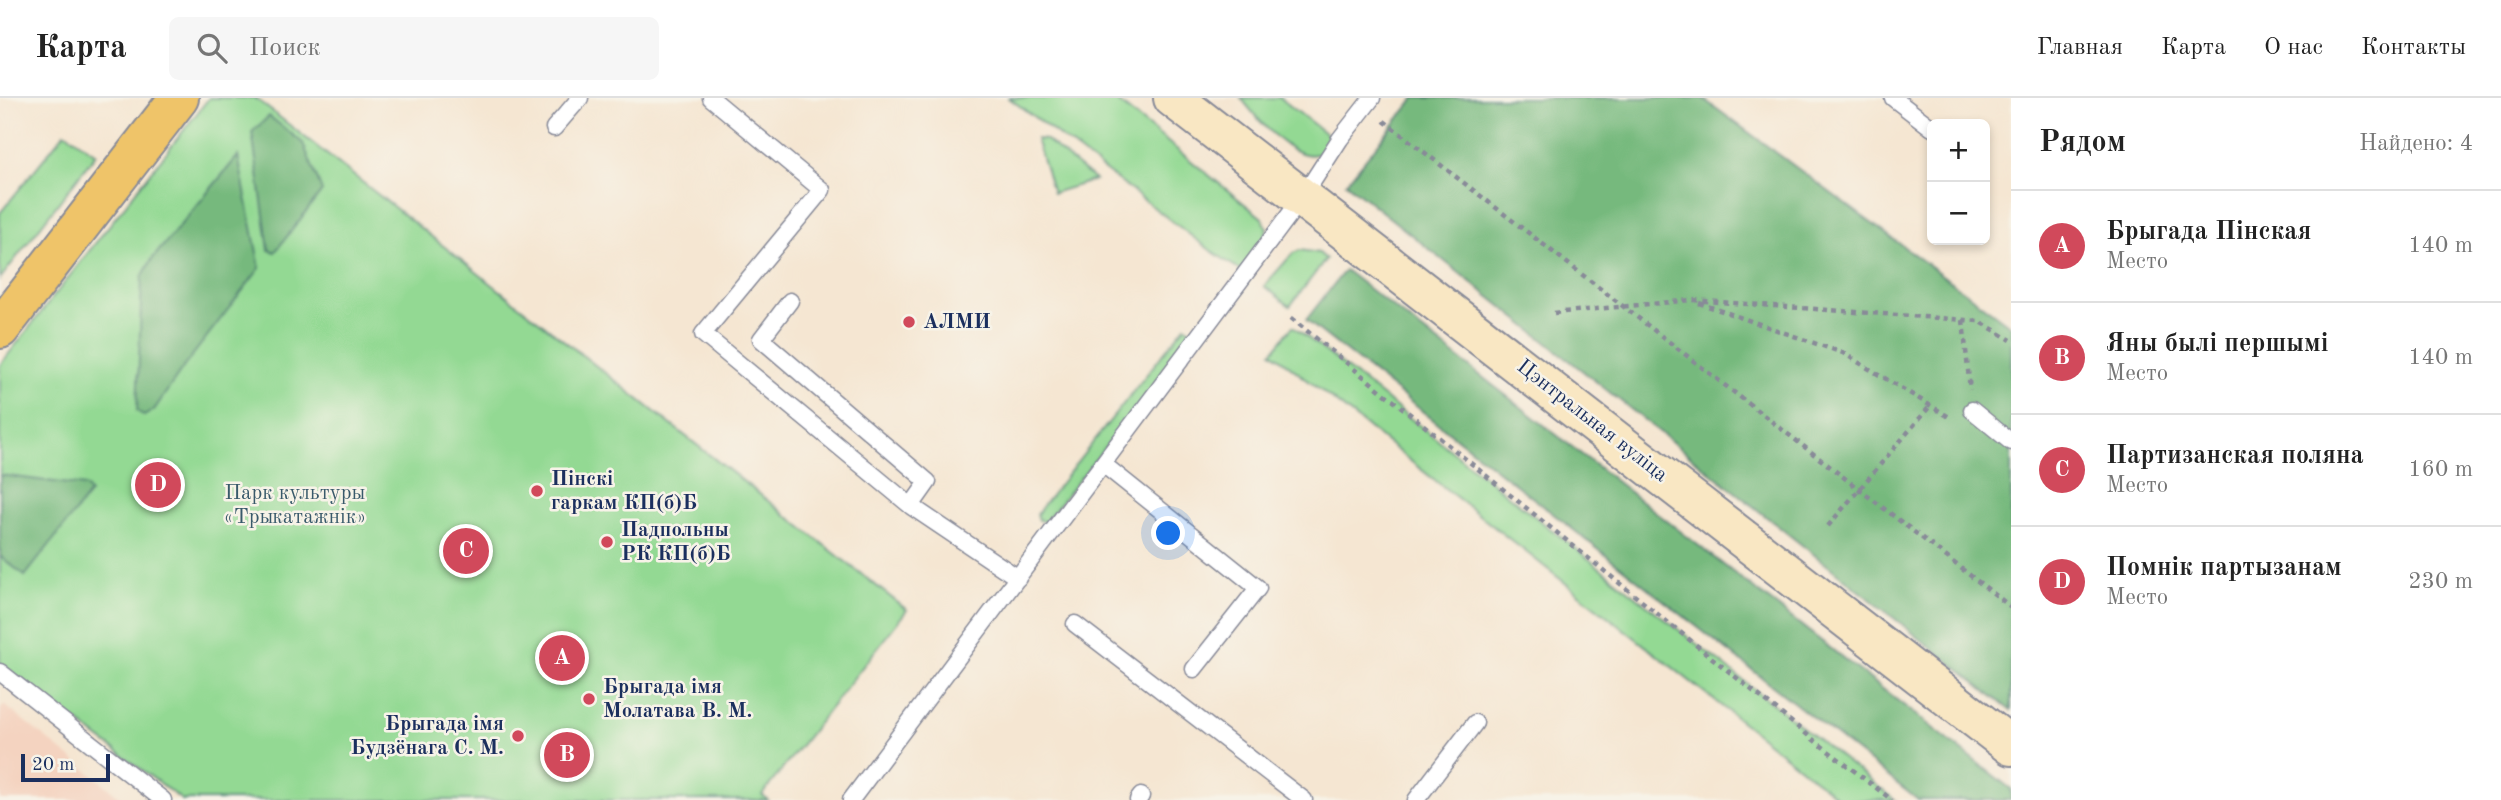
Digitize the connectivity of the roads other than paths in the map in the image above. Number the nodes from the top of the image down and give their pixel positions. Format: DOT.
graph roads {
  1 [pos="179,98"];
  2 [pos="580,98"];
  3 [pos="711,98"];
  4 [pos="1173,98"];
  5 [pos="1893,98"];
  6 [pos="1369,103"];
  7 [pos="1927,124"];
  8 [pos="554,128"];
  9 [pos="1302,198"];
  10 [pos="790,301"];
  11 [pos="0,329"];
  12 [pos="1972,410"];
  13 [pos="2011,442"];
  14 [pos="1103,464"];
  15 [pos="911,506"];
  16 [pos="1018,578"];
  17 [pos="1075,624"];
  18 [pos="1194,669"];
  19 [pos="0,672"];
  20 [pos="1475,723"];
  21 [pos="2011,746"];
  22 [pos="163,800"];
  23 [pos="851,800"];
  24 [pos="1304,800"];
  25 [pos="1416,800"];
  1 -- 11 [label="main road"];
  2 -- 8 [label="lane"];
  3 -- 15 [label="lane"];
  4 -- 9 [label="main road, Цэнтральная вуліца"];
  5 -- 7 [label="lane"];
  6 -- 9 [label="lane"];
  9 -- 14 [label="lane"];
  9 -- 21 [label="main road, Цэнтральная вуліца"];
  10 -- 15 [label="lane"];
  12 -- 13 [label="lane"];
  14 -- 16 [label="lane"];
  14 -- 18 [label="lane"];
  15 -- 16 [label="lane"];
  16 -- 23 [label="lane"];
  17 -- 24 [label="lane"];
  19 -- 22 [label="lane"];
  20 -- 25 [label="lane"];
}
